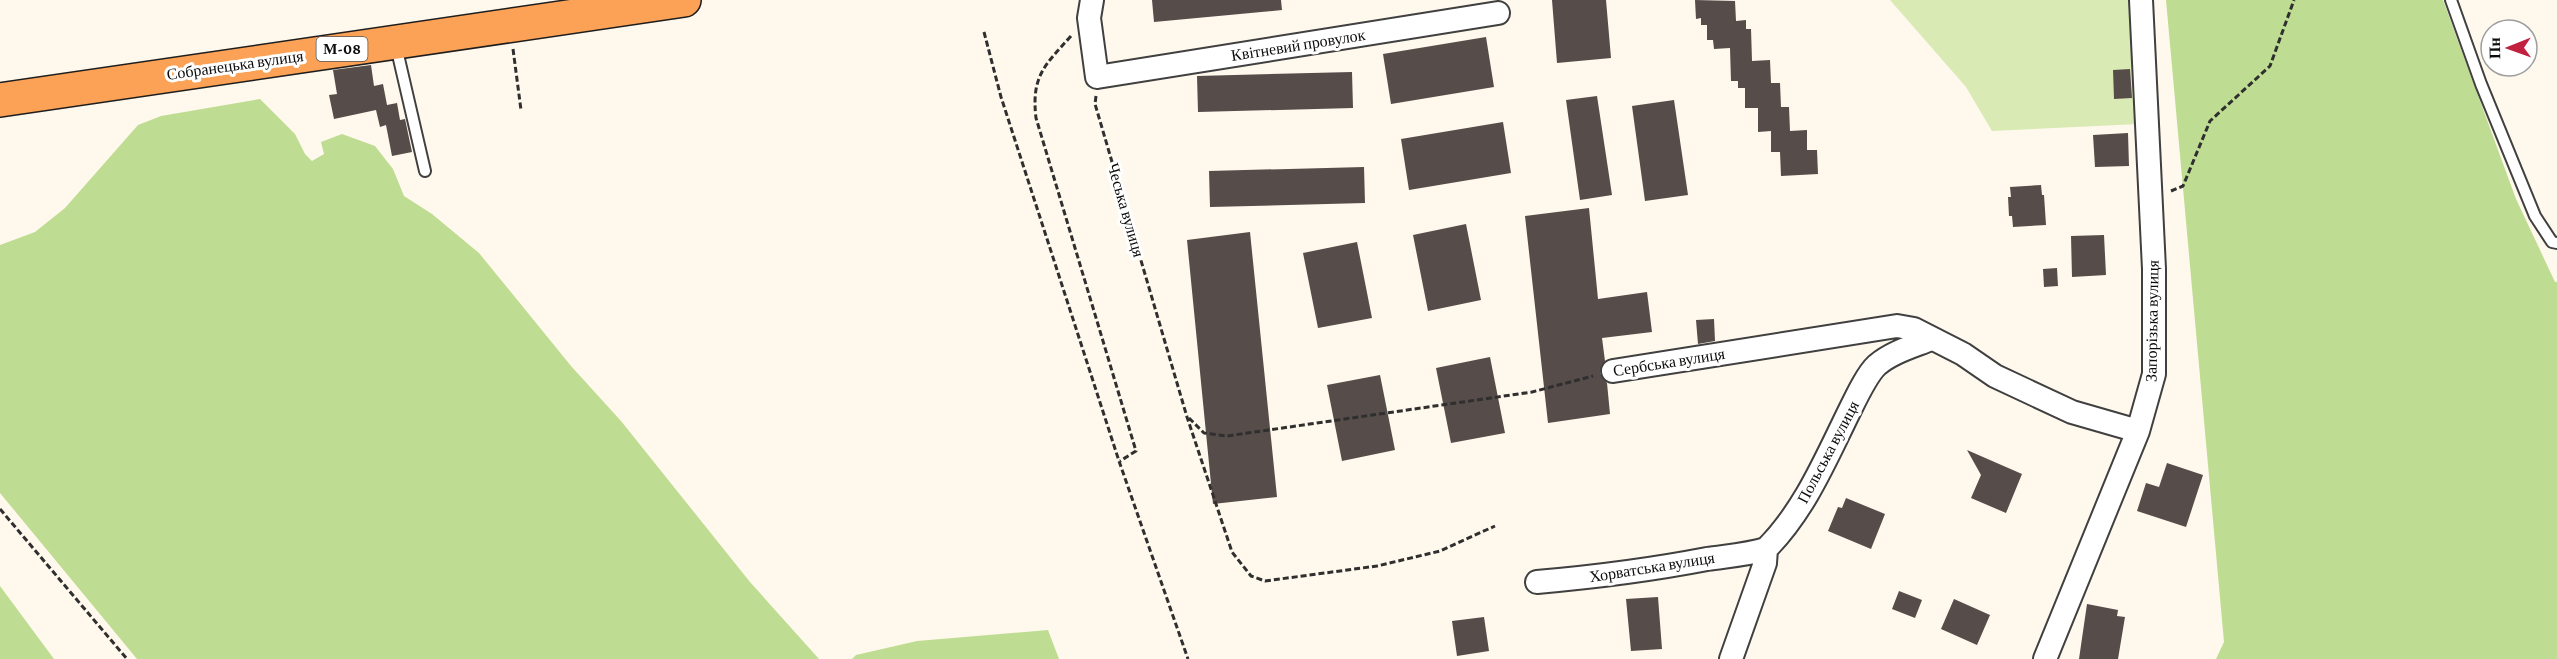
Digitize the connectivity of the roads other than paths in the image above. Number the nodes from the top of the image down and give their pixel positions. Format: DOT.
graph roads {
  1 [pos="684,0"];
  2 [pos="2141,0"];
  3 [pos="2451,0"];
  4 [pos="1091,9"];
  5 [pos="1498,13"];
  6 [pos="395,41"];
  7 [pos="0,100"];
  8 [pos="425,171"];
  9 [pos="2557,243"];
  10 [pos="1931,339"];
  11 [pos="1613,371"];
  12 [pos="2138,431"];
  13 [pos="1766,549"];
  14 [pos="1537,582"];
  15 [pos="1731,659"];
  16 [pos="2045,659"];
  1 -- 6 [label="highway, Собранецька вулиця / М-08"];
  2 -- 12 [label="street, Запорізька вулиця"];
  3 -- 9 [label="lane"];
  4 -- 5 [label="street, Квітневий провулок"];
  6 -- 7 [label="highway, Собранецька вулиця / М-08"];
  6 -- 8 [label="lane"];
  10 -- 11 [label="street, Сербська вулиця"];
  10 -- 12 [label="street, Сербська вулиця"];
  10 -- 13 [label="street, Польська вулиця"];
  12 -- 16 [label="street, Запорізька вулиця"];
  13 -- 14 [label="street, Хорватська вулиця"];
  13 -- 15 [label="street, Польська вулиця"];
}
